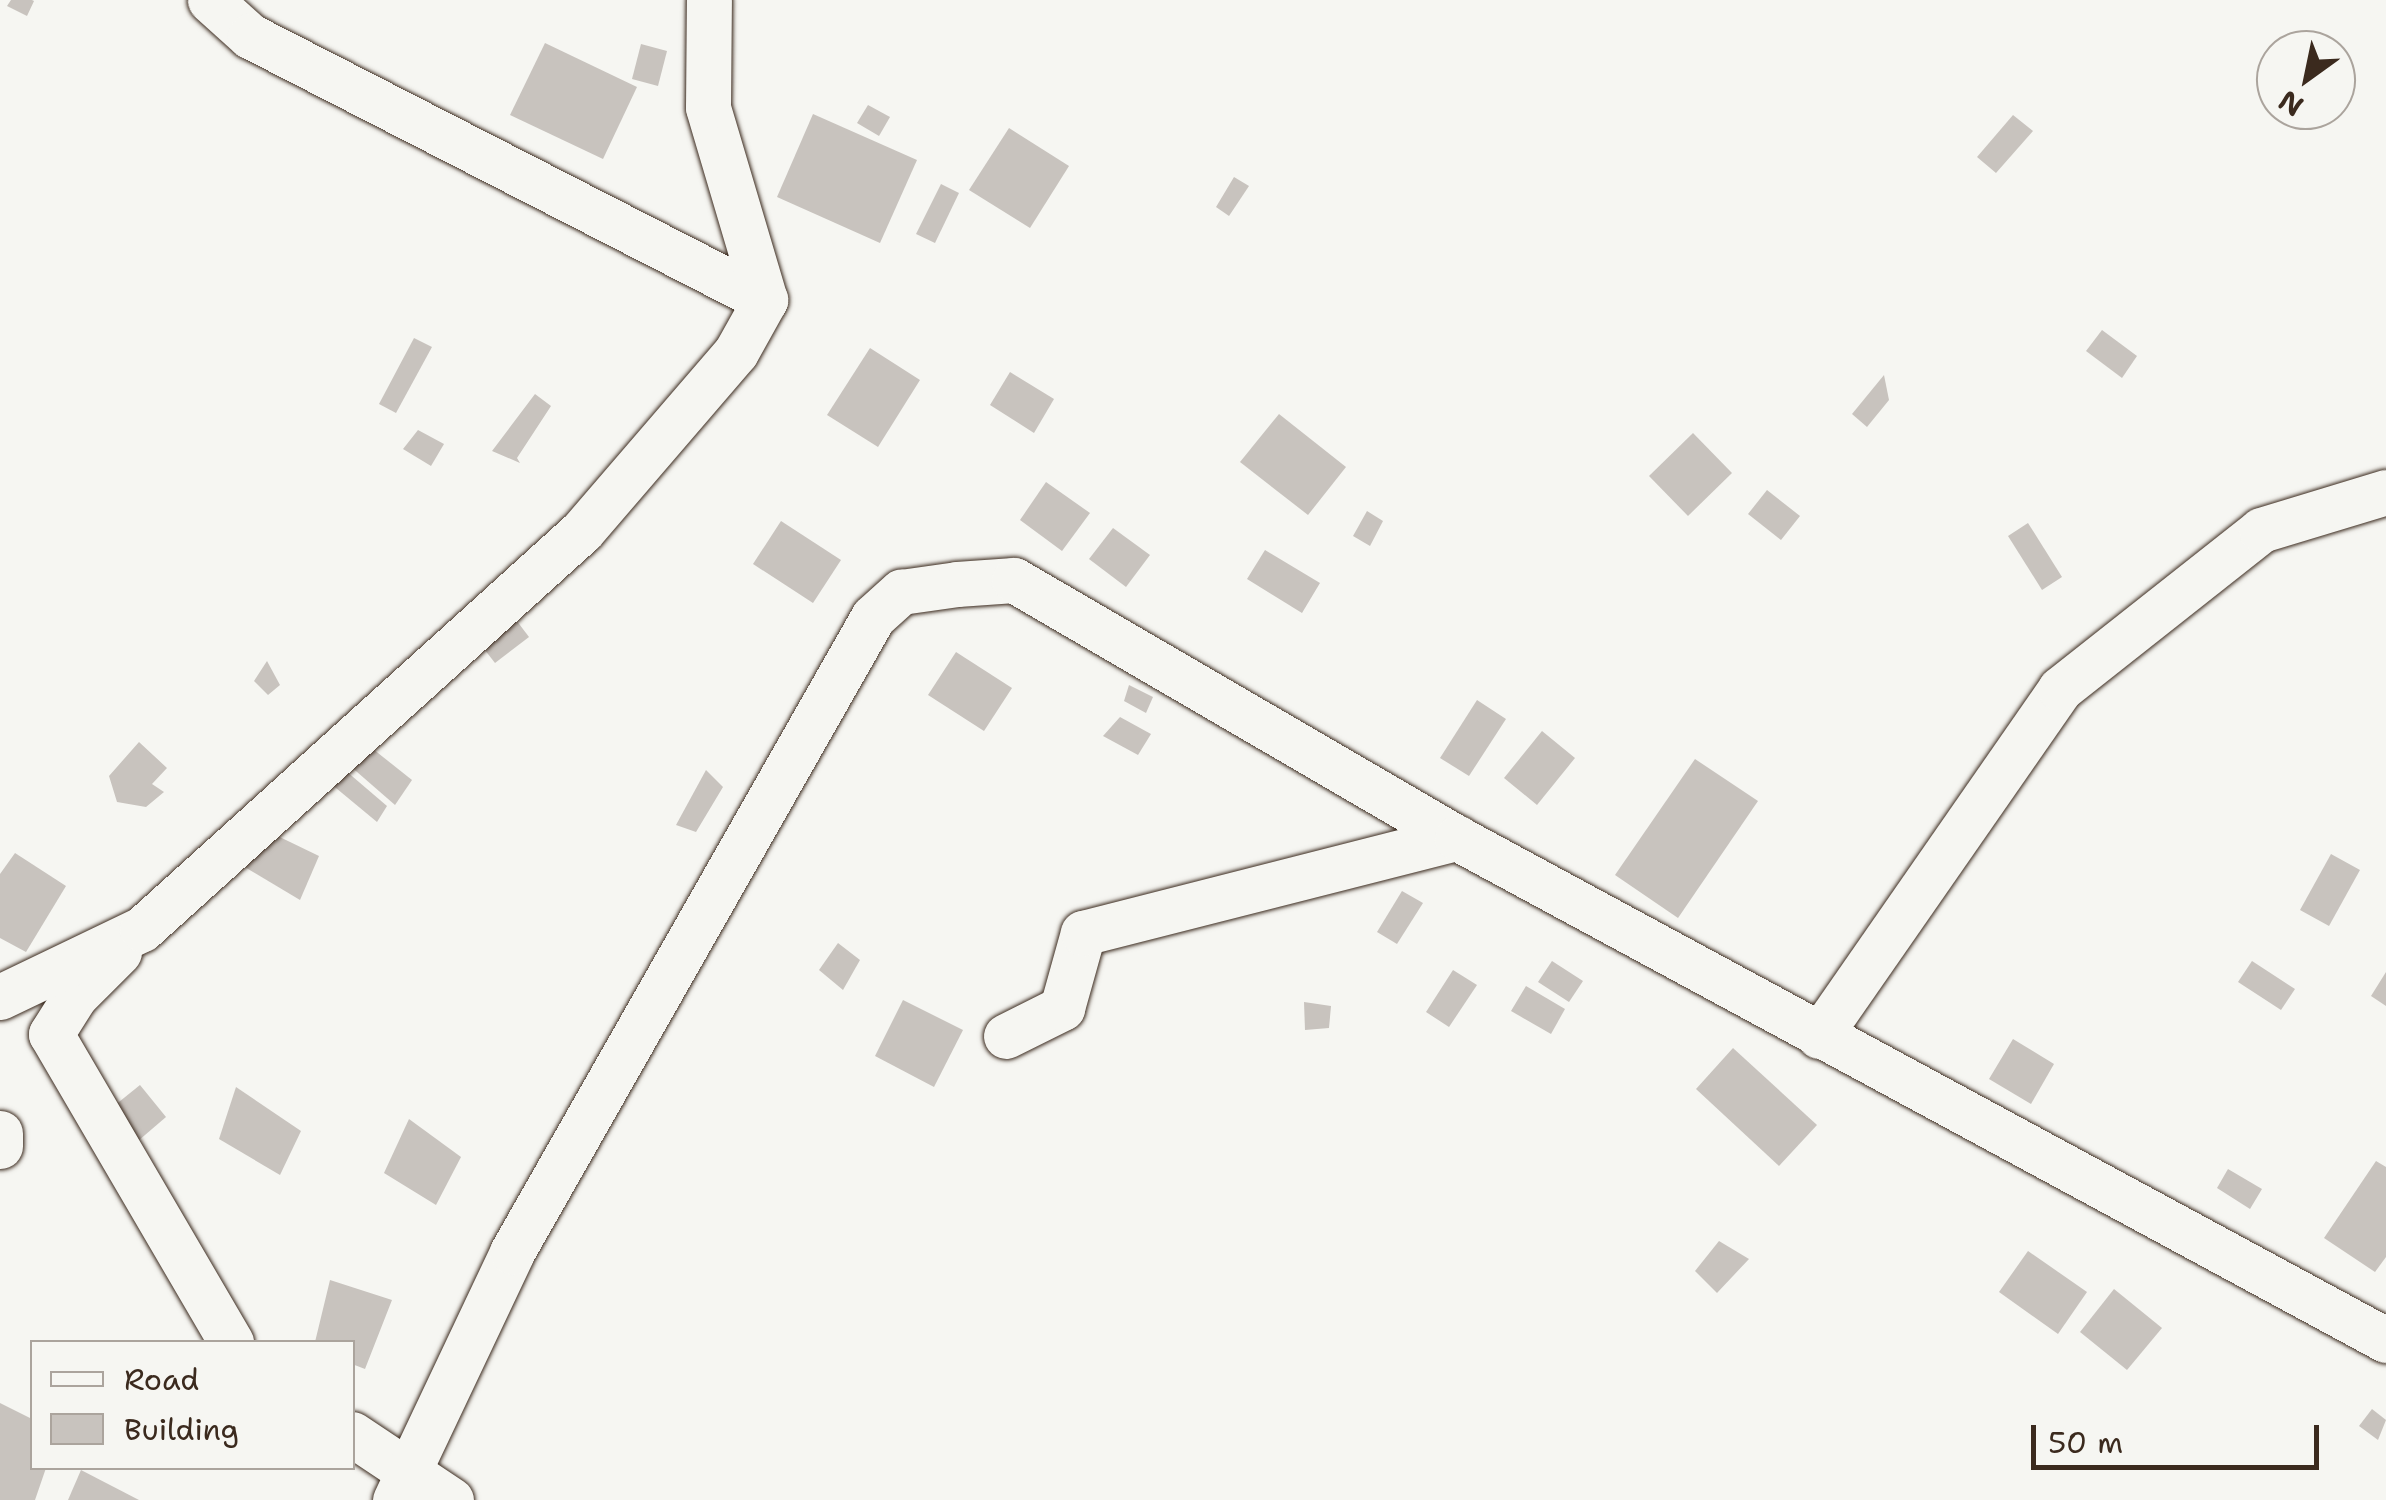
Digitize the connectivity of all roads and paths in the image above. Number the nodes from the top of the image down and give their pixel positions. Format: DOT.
graph roads {
  1 [pos="210,0"];
  2 [pos="709,0"];
  3 [pos="765,300"];
  4 [pos="2386,492"];
  5 [pos="1457,838"];
  6 [pos="142,929"];
  7 [pos="0,997"];
  8 [pos="1006,1036"];
  9 [pos="1819,1036"];
  10 [pos="0,1133"];
  11 [pos="0,1146"];
  12 [pos="229,1340"];
  13 [pos="2386,1340"];
  14 [pos="355,1437"];
  15 [pos="403,1486"];
  16 [pos="451,1500"];
  1 -- 3 [label="street"];
  2 -- 3 [label="street"];
  3 -- 6 [label="street"];
  4 -- 9 [label="street"];
  5 -- 8 [label="street"];
  5 -- 9 [label="street"];
  5 -- 15 [label="street"];
  6 -- 7 [label="street"];
  6 -- 12 [label="street"];
  9 -- 13 [label="street"];
  10 -- 11 [label="street"];
  14 -- 15 [label="street"];
  15 -- 16 [label="street"];
}
